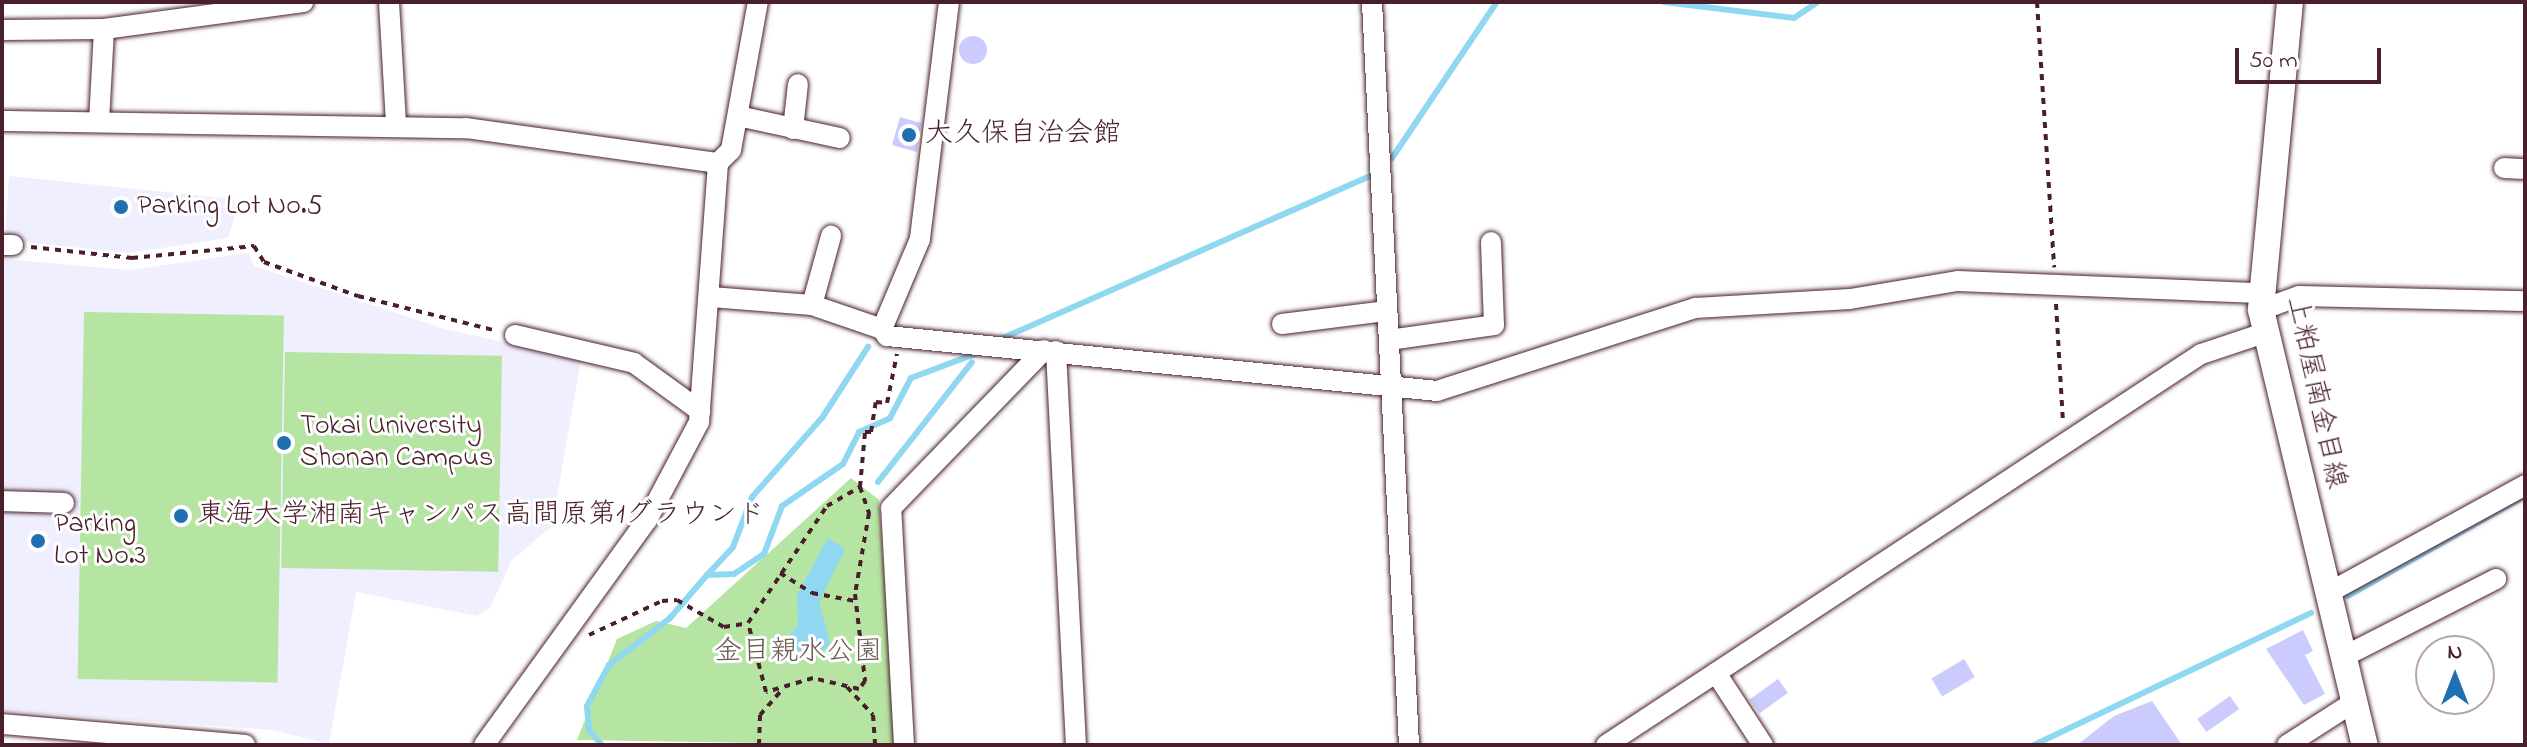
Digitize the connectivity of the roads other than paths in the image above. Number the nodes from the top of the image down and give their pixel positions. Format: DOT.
graph roads {
  1 [pos="303,2"];
  2 [pos="389,2"];
  3 [pos="758,2"];
  4 [pos="949,2"];
  5 [pos="1372,2"];
  6 [pos="2290,2"];
  7 [pos="235,6"];
  8 [pos="104,29"];
  9 [pos="2,30"];
  10 [pos="798,84"];
  11 [pos="738,116"];
  12 [pos="2,121"];
  13 [pos="99,122"];
  14 [pos="396,125"];
  15 [pos="793,129"];
  16 [pos="840,138"];
  17 [pos="718,163"];
  18 [pos="831,236"];
  19 [pos="1491,242"];
  20 [pos="711,297"];
  21 [pos="2525,301"];
  22 [pos="812,305"];
  23 [pos="1387,311"];
  24 [pos="2262,312"];
  25 [pos="1282,324"];
  26 [pos="882,329"];
  27 [pos="515,335"];
  28 [pos="1389,340"];
  29 [pos="1050,350"];
  30 [pos="1390,391"];
  31 [pos="700,411"];
  32 [pos="2525,485"];
  33 [pos="2,501"];
  34 [pos="64,503"];
  35 [pos="2496,579"];
  36 [pos="2328,593"];
  37 [pos="2343,657"];
  38 [pos="1716,673"];
  39 [pos="2354,702"];
  40 [pos="2,724"];
  41 [pos="245,745"];
  42 [pos="484,745"];
  43 [pos="904,745"];
  44 [pos="1076,745"];
  45 [pos="1409,745"];
  46 [pos="1606,745"];
  47 [pos="1763,745"];
  48 [pos="2287,745"];
  49 [pos="2365,745"];
  1 -- 7 [label="street"];
  2 -- 14 [label="street"];
  3 -- 11 [label="street"];
  4 -- 26 [label="street"];
  5 -- 23 [label="street"];
  6 -- 24 [label="main road, 上粕屋南金目線"];
  7 -- 8 [label="street"];
  8 -- 9 [label="street"];
  8 -- 13 [label="street"];
  10 -- 15 [label="street"];
  11 -- 15 [label="street"];
  11 -- 17 [label="street"];
  12 -- 13 [label="street"];
  13 -- 14 [label="street"];
  14 -- 17 [label="street"];
  15 -- 16 [label="street"];
  17 -- 20 [label="street"];
  18 -- 22 [label="street"];
  19 -- 28 [label="street"];
  20 -- 22 [label="street"];
  20 -- 31 [label="street"];
  21 -- 24 [label="street"];
  22 -- 26 [label="street"];
  23 -- 25 [label="street"];
  23 -- 28 [label="street"];
  24 -- 30 [label="street"];
  24 -- 36 [label="main road, 上粕屋南金目線"];
  24 -- 38 [label="street"];
  26 -- 29 [label="street"];
  27 -- 31 [label="street"];
  28 -- 30 [label="street"];
  29 -- 30 [label="street"];
  29 -- 43 [label="street"];
  29 -- 44 [label="street"];
  30 -- 45 [label="street"];
  31 -- 42 [label="street"];
  32 -- 36 [label="street"];
  33 -- 34 [label="street"];
  35 -- 37 [label="street"];
  36 -- 37 [label="main road, 上粕屋南金目線"];
  37 -- 39 [label="main road, 上粕屋南金目線"];
  38 -- 46 [label="street"];
  38 -- 47 [label="street"];
  39 -- 48 [label="street"];
  39 -- 49 [label="main road, 上粕屋南金目線"];
  40 -- 41 [label="street"];
}
